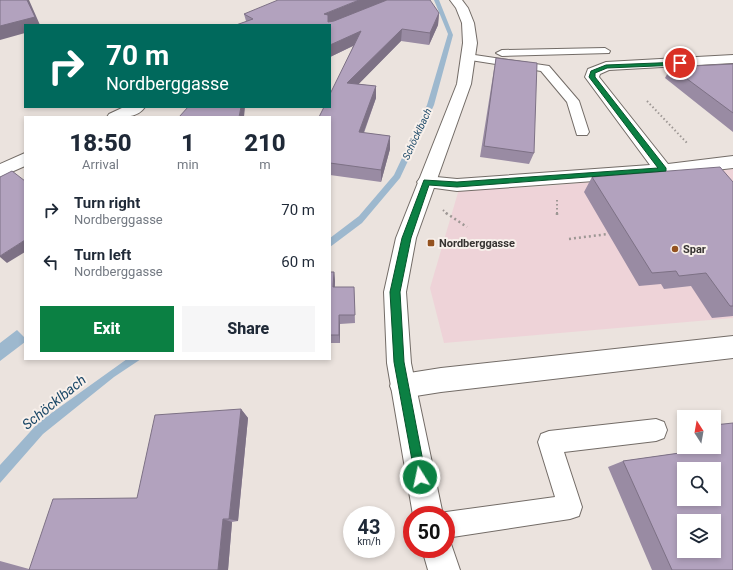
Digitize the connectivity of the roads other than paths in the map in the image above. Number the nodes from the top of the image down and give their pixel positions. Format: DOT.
graph roads {
  1 [pos="456,0"];
  2 [pos="605,51"];
  3 [pos="469,55"];
  4 [pos="733,59"];
  5 [pos="135,108"];
  6 [pos="117,116"];
  7 [pos="582,132"];
  8 [pos="24,159"];
  9 [pos="733,162"];
  10 [pos="663,170"];
  11 [pos="0,171"];
  12 [pos="426,182"];
  13 [pos="733,347"];
  14 [pos="403,386"];
  15 [pos="656,430"];
  16 [pos="426,506"];
  17 [pos="455,525"];
  18 [pos="441,558"];
  19 [pos="444,570"];
  1 -- 3 [label="street"];
  2 -- 3 [label="lane"];
  3 -- 7 [label="lane"];
  3 -- 12 [label="street"];
  4 -- 10 [label="street"];
  5 -- 6 [label="street"];
  8 -- 11 [label="street"];
  9 -- 10 [label="street"];
  10 -- 12 [label="street"];
  12 -- 14 [label="street"];
  13 -- 14 [label="street"];
  14 -- 16 [label="street"];
  15 -- 17 [label="lane"];
  18 -- 19 [label="street"];
}
